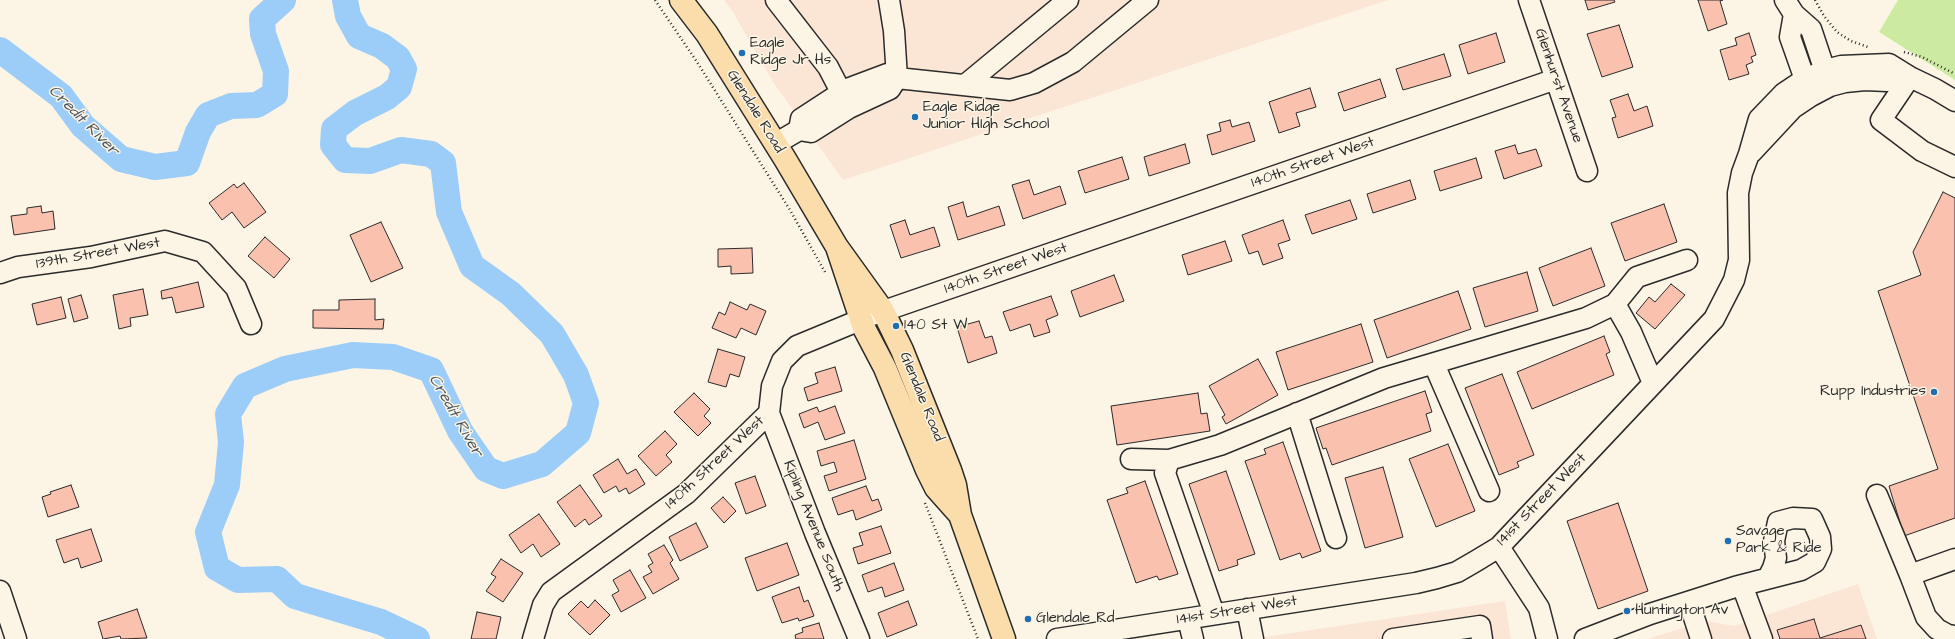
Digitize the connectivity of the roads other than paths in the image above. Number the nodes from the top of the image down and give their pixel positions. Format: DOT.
graph roads {
  1 [pos="682,0"];
  2 [pos="776,0"];
  3 [pos="889,0"];
  4 [pos="1068,0"];
  5 [pos="1148,0"];
  6 [pos="1528,0"];
  7 [pos="1790,7"];
  8 [pos="897,78"];
  9 [pos="1828,78"];
  10 [pos="1910,78"];
  11 [pos="1556,79"];
  12 [pos="965,85"];
  13 [pos="1808,87"];
  14 [pos="842,92"];
  15 [pos="1955,101"];
  16 [pos="799,130"];
  17 [pos="776,144"];
  18 [pos="1955,168"];
  19 [pos="1588,171"];
  20 [pos="837,247"];
  21 [pos="1687,260"];
  22 [pos="0,273"];
  23 [pos="1615,304"];
  24 [pos="883,312"];
  25 [pos="861,320"];
  26 [pos="251,324"];
  27 [pos="1434,364"];
  28 [pos="1653,383"];
  29 [pos="768,413"];
  30 [pos="1297,413"];
  31 [pos="1131,459"];
  32 [pos="1169,460"];
  33 [pos="1489,491"];
  34 [pos="1877,495"];
  35 [pos="960,515"];
  36 [pos="1336,538"];
  37 [pos="1499,546"];
  38 [pos="1955,559"];
  39 [pos="1910,575"];
  40 [pos="1768,578"];
  41 [pos="1742,585"];
  42 [pos="0,592"];
  43 [pos="1689,602"];
  44 [pos="1247,609"];
  45 [pos="1214,614"];
  46 [pos="1188,618"];
  47 [pos="1481,632"];
  48 [pos="1955,636"];
  49 [pos="16,639"];
  50 [pos="533,639"];
  51 [pos="859,639"];
  52 [pos="1004,639"];
  53 [pos="1057,639"];
  54 [pos="1193,639"];
  55 [pos="1253,639"];
  56 [pos="1393,639"];
  57 [pos="1547,639"];
  58 [pos="1585,639"];
  59 [pos="1701,639"];
  60 [pos="1762,639"];
  1 -- 17 [label="main road, Glendale Road"];
  2 -- 14 [label="street"];
  3 -- 8 [label="street"];
  4 -- 12 [label="street"];
  5 -- 12 [label="street"];
  6 -- 11 [label="street, Glenhurst Avenue"];
  7 -- 9 [label="street"];
  7 -- 13 [label="street"];
  8 -- 12 [label="street"];
  8 -- 14 [label="street"];
  8 -- 16 [label="street"];
  9 -- 10 [label="street, 141st Street West"];
  9 -- 13 [label="street, 141st Street West"];
  10 -- 15 [label="street, 141st Street West"];
  10 -- 18 [label="street"];
  11 -- 19 [label="street, Glenhurst Avenue"];
  11 -- 24 [label="street, 140th Street West"];
  13 -- 28 [label="street, 141st Street West"];
  14 -- 16 [label="street"];
  16 -- 17 [label="street"];
  17 -- 20 [label="main road, Glendale Road"];
  20 -- 24 [label="main road, Glendale Road"];
  20 -- 25 [label="main road, Glendale Road"];
  21 -- 23 [label="street"];
  22 -- 26 [label="street, 139th Street West"];
  23 -- 27 [label="street"];
  23 -- 28 [label="street"];
  24 -- 25 [label="street, 140th Street West"];
  24 -- 35 [label="main road, Glendale Road"];
  25 -- 29 [label="street, 140th Street West"];
  25 -- 35 [label="main road, Glendale Road"];
  27 -- 30 [label="street"];
  27 -- 33 [label="street"];
  28 -- 37 [label="street, 141st Street West"];
  29 -- 50 [label="street, 140th Street West"];
  29 -- 51 [label="street, Kipling Avenue South"];
  30 -- 32 [label="street"];
  30 -- 36 [label="street"];
  31 -- 32 [label="street"];
  32 -- 45 [label="street"];
  34 -- 39 [label="street"];
  35 -- 52 [label="main road, Glendale Road"];
  37 -- 44 [label="street, 141st Street West"];
  37 -- 57 [label="street"];
  38 -- 39 [label="street"];
  39 -- 48 [label="street"];
  40 -- 41 [label="street"];
  41 -- 43 [label="street"];
  41 -- 60 [label="street"];
  42 -- 49 [label="street"];
  43 -- 58 [label="street"];
  43 -- 59 [label="street"];
  44 -- 45 [label="street, 141st Street West"];
  44 -- 55 [label="street"];
  45 -- 46 [label="street, 141st Street West"];
  46 -- 53 [label="street, 141st Street West"];
  46 -- 54 [label="street"];
  47 -- 56 [label="street"];
}
